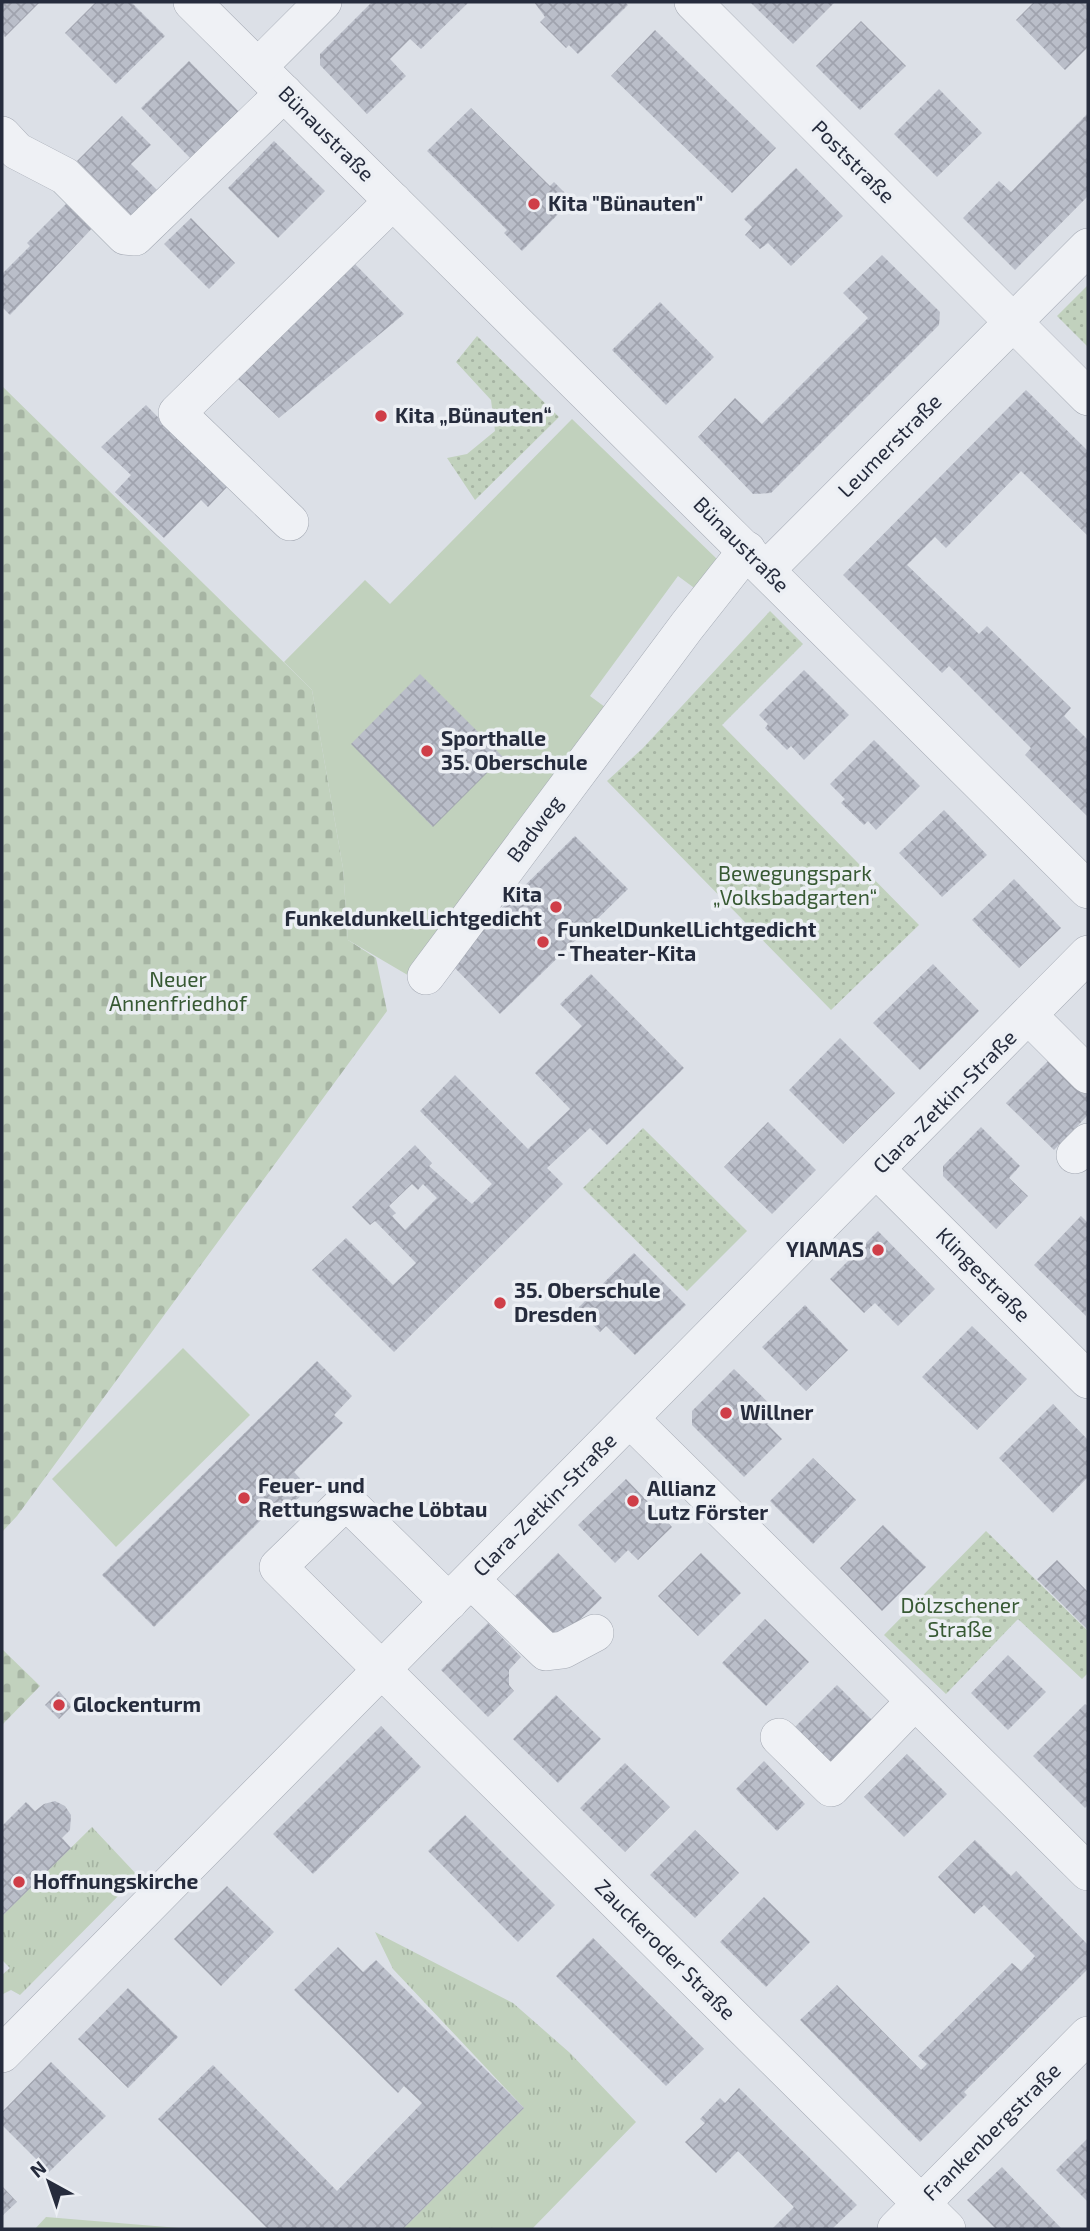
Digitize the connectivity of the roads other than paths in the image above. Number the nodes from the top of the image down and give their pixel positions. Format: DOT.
graph roads {
  1 [pos="323,2"];
  2 [pos="693,2"];
  3 [pos="213,9"];
  4 [pos="258,67"];
  5 [pos="284,93"];
  6 [pos="2,135"];
  7 [pos="393,201"];
  8 [pos="1088,247"];
  9 [pos="1013,323"];
  10 [pos="1088,397"];
  11 [pos="290,522"];
  12 [pos="757,560"];
  13 [pos="1088,890"];
  14 [pos="1088,954"];
  15 [pos="426,976"];
  16 [pos="1029,1016"];
  17 [pos="1088,1074"];
  18 [pos="877,1170"];
  19 [pos="1088,1380"];
  20 [pos="630,1419"];
  21 [pos="460,1591"];
  22 [pos="595,1633"];
  23 [pos="382,1670"];
  24 [pos="915,1701"];
  25 [pos="779,1737"];
  26 [pos="1088,1872"];
  27 [pos="1088,2035"];
  28 [pos="2,2054"];
  29 [pos="921,2204"];
  30 [pos="896,2229"];
  31 [pos="947,2229"];
  1 -- 4 [label="street"];
  2 -- 9 [label="street, Poststraße"];
  3 -- 4 [label="street, Bünaustraße"];
  4 -- 5 [label="street, Bünaustraße"];
  5 -- 6 [label="street"];
  5 -- 7 [label="street, Bünaustraße"];
  7 -- 11 [label="street"];
  7 -- 12 [label="street, Bünaustraße"];
  8 -- 9 [label="street, Leumerstraße"];
  9 -- 10 [label="street, Poststraße"];
  9 -- 12 [label="street, Leumerstraße"];
  12 -- 13 [label="street, Bünaustraße"];
  12 -- 15 [label="street, Badweg"];
  14 -- 16 [label="street, Clara-Zetkin-Straße"];
  16 -- 17 [label="street"];
  16 -- 18 [label="street, Clara-Zetkin-Straße"];
  18 -- 19 [label="street, Klingestraße"];
  18 -- 20 [label="street, Clara-Zetkin-Straße"];
  20 -- 21 [label="street, Clara-Zetkin-Straße"];
  20 -- 24 [label="street"];
  21 -- 22 [label="street"];
  21 -- 23 [label="street, Clara-Zetkin-Straße"];
  21 -- 23 [label="street, Zauckeroder Straße"];
  23 -- 28 [label="street, Clara-Zetkin-Straße"];
  23 -- 29 [label="street, Zauckeroder Straße"];
  24 -- 25 [label="street"];
  24 -- 26 [label="street"];
  27 -- 29 [label="street, Frankenbergstraße"];
  29 -- 30 [label="street, Frankenbergstraße"];
  29 -- 31 [label="street, Zauckeroder Straße"];
}
